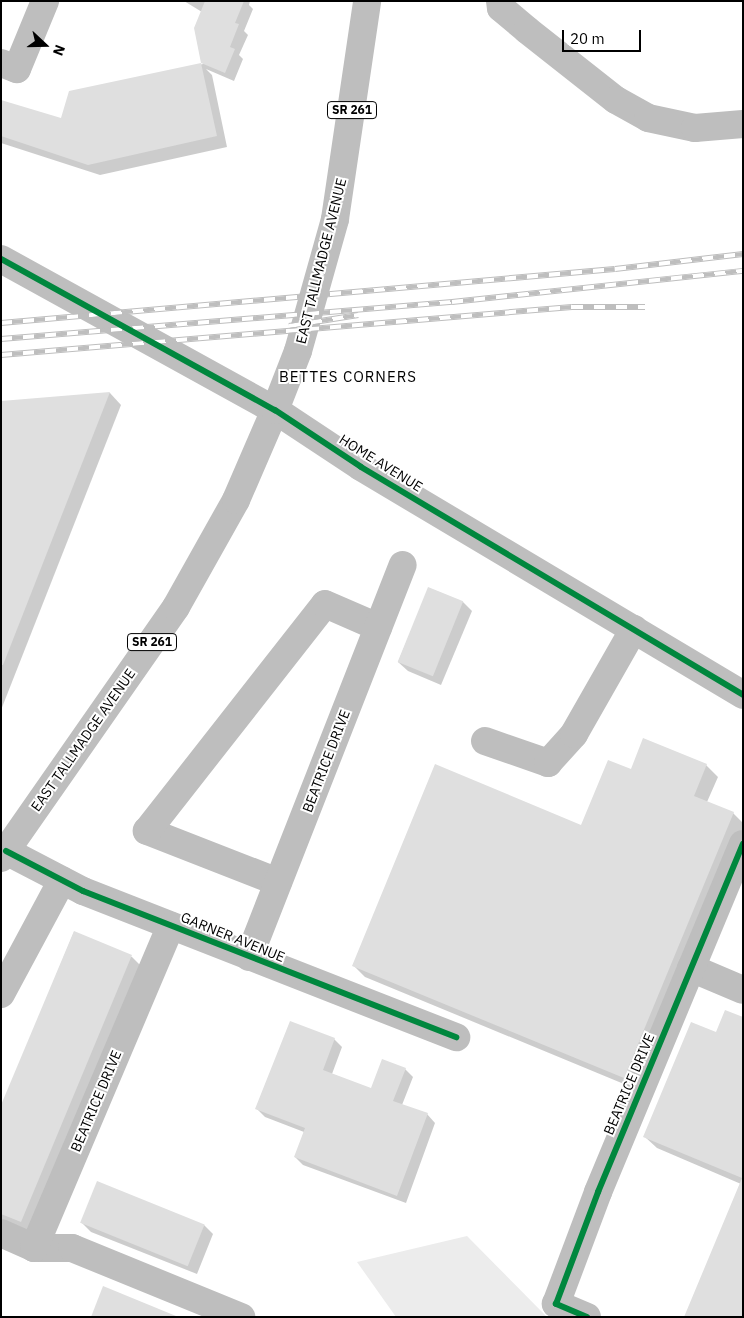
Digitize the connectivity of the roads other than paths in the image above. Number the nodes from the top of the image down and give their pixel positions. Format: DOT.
graph roads {
  1 [pos="45,1"];
  2 [pos="368,1"];
  3 [pos="500,1"];
  4 [pos="1,63"];
  5 [pos="743,124"];
  6 [pos="1,259"];
  7 [pos="275,410"];
  8 [pos="403,565"];
  9 [pos="378,627"];
  10 [pos="634,630"];
  11 [pos="743,695"];
  12 [pos="485,742"];
  13 [pos="743,844"];
  14 [pos="4,854"];
  15 [pos="62,880"];
  16 [pos="278,882"];
  17 [pos="171,926"];
  18 [pos="248,957"];
  19 [pos="691,968"];
  20 [pos="743,990"];
  21 [pos="1,994"];
  22 [pos="456,1037"];
  23 [pos="1,1234"];
  24 [pos="34,1248"];
  25 [pos="241,1317"];
  26 [pos="587,1317"];
  1 -- 4 [label="street"];
  2 -- 7 [label="street, EAST TALLMADGE AVENUE / SR 261"];
  3 -- 5 [label="street"];
  6 -- 7 [label="street, HOME AVENUE"];
  7 -- 10 [label="street, HOME AVENUE"];
  7 -- 14 [label="street, EAST TALLMADGE AVENUE / SR 261"];
  8 -- 9 [label="street, BEATRICE DRIVE"];
  9 -- 16 [label="street, BEATRICE DRIVE"];
  9 -- 16 [label="street"];
  10 -- 11 [label="street, HOME AVENUE"];
  10 -- 12 [label="street"];
  13 -- 19 [label="street, BEATRICE DRIVE"];
  14 -- 15 [label="street, GARNER AVENUE"];
  15 -- 17 [label="street, GARNER AVENUE"];
  15 -- 21 [label="street"];
  16 -- 18 [label="street, BEATRICE DRIVE"];
  17 -- 18 [label="street, GARNER AVENUE"];
  17 -- 24 [label="street, BEATRICE DRIVE"];
  18 -- 22 [label="street, GARNER AVENUE"];
  19 -- 20 [label="street"];
  19 -- 26 [label="street, BEATRICE DRIVE"];
  23 -- 24 [label="street"];
  24 -- 25 [label="street"];
}
